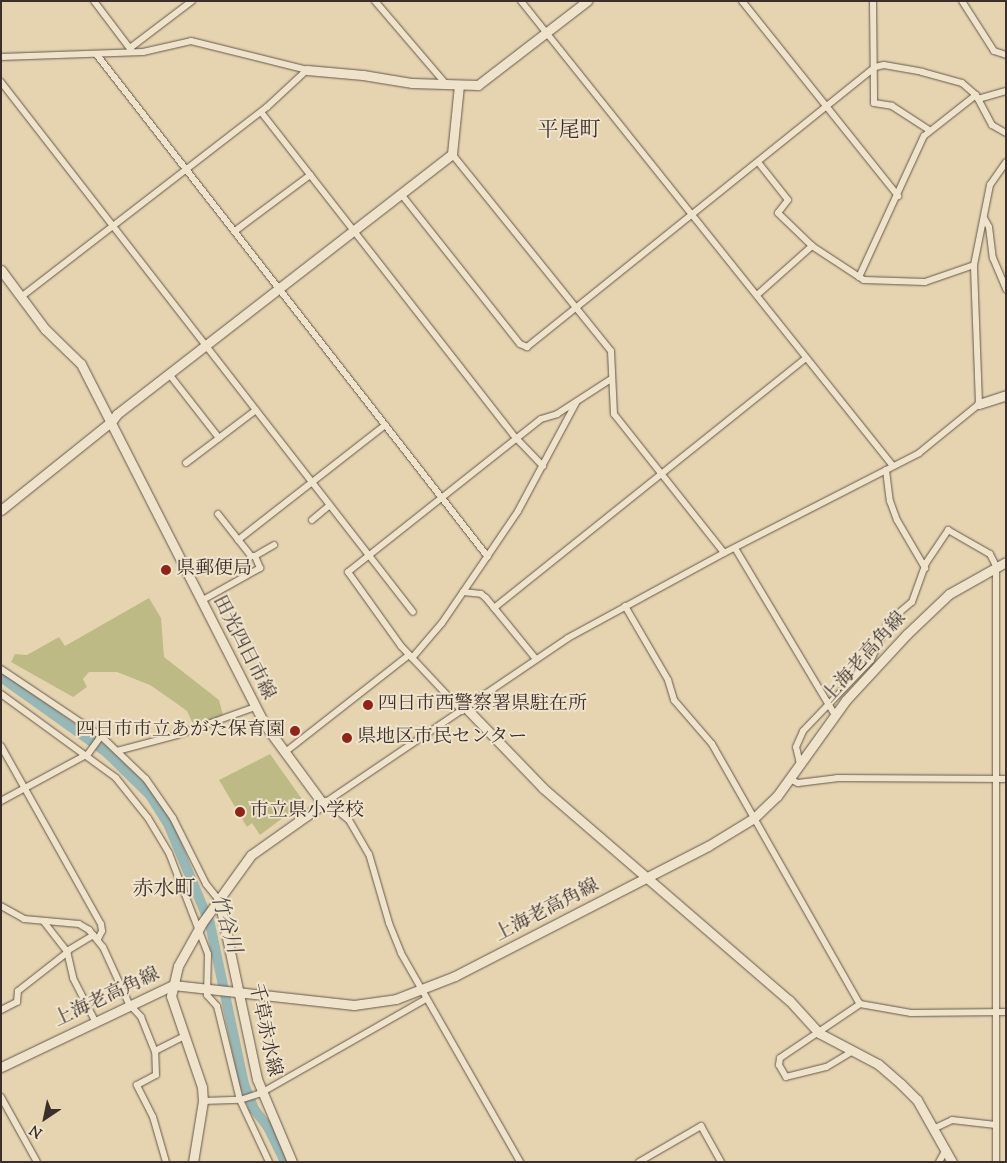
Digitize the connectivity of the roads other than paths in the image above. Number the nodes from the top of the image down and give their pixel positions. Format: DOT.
graph roads {
  1 [pos="94,1"];
  2 [pos="192,1"];
  3 [pos="375,1"];
  4 [pos="521,1"];
  5 [pos="587,1"];
  6 [pos="742,1"];
  7 [pos="873,1"];
  8 [pos="962,1"];
  9 [pos="547,34"];
  10 [pos="131,50"];
  11 [pos="97,55"];
  12 [pos="1006,55"];
  13 [pos="1,57"];
  14 [pos="875,67"];
  15 [pos="307,70"];
  16 [pos="1,82"];
  17 [pos="446,84"];
  18 [pos="459,85"];
  19 [pos="1006,91"];
  20 [pos="977,97"];
  21 [pos="827,107"];
  22 [pos="261,112"];
  23 [pos="929,130"];
  24 [pos="1006,133"];
  25 [pos="452,154"];
  26 [pos="758,162"];
  27 [pos="1006,162"];
  28 [pos="187,169"];
  29 [pos="310,174"];
  30 [pos="401,194"];
  31 [pos="898,196"];
  32 [pos="692,215"];
  33 [pos="984,218"];
  34 [pos="114,226"];
  35 [pos="354,230"];
  36 [pos="234,231"];
  37 [pos="812,246"];
  38 [pos="974,265"];
  39 [pos="1,270"];
  40 [pos="859,277"];
  41 [pos="279,288"];
  42 [pos="1006,289"];
  43 [pos="757,295"];
  44 [pos="21,297"];
  45 [pos="577,307"];
  46 [pos="207,344"];
  47 [pos="806,358"];
  48 [pos="169,374"];
  49 [pos="611,379"];
  50 [pos="1006,394"];
  51 [pos="576,402"];
  52 [pos="979,404"];
  53 [pos="256,410"];
  54 [pos="111,422"];
  55 [pos="385,425"];
  56 [pos="219,438"];
  57 [pos="516,438"];
  58 [pos="186,463"];
  59 [pos="543,466"];
  60 [pos="893,466"];
  61 [pos="886,470"];
  62 [pos="661,474"];
  63 [pos="312,481"];
  64 [pos="441,499"];
  65 [pos="330,505"];
  66 [pos="1,510"];
  67 [pos="218,514"];
  68 [pos="312,520"];
  69 [pos="238,540"];
  70 [pos="274,545"];
  71 [pos="735,548"];
  72 [pos="724,553"];
  73 [pos="369,554"];
  74 [pos="255,556"];
  75 [pos="488,557"];
  76 [pos="1006,562"];
  77 [pos="996,566"];
  78 [pos="925,568"];
  79 [pos="463,592"];
  80 [pos="201,601"];
  81 [pos="625,606"];
  82 [pos="494,608"];
  83 [pos="413,612"];
  84 [pos="410,656"];
  85 [pos="536,659"];
  86 [pos="1,669"];
  87 [pos="1,694"];
  88 [pos="827,703"];
  89 [pos="256,707"];
  90 [pos="464,710"];
  91 [pos="835,715"];
  92 [pos="100,737"];
  93 [pos="1,746"];
  94 [pos="117,750"];
  95 [pos="284,753"];
  96 [pos="88,754"];
  97 [pos="800,764"];
  98 [pos="790,779"];
  99 [pos="994,779"];
  100 [pos="1006,779"];
  101 [pos="25,788"];
  102 [pos="1,801"];
  103 [pos="324,803"];
  104 [pos="754,818"];
  105 [pos="646,878"];
  106 [pos="217,902"];
  107 [pos="1,906"];
  108 [pos="44,922"];
  109 [pos="200,926"];
  110 [pos="96,937"];
  111 [pos="67,951"];
  112 [pos="172,985"];
  113 [pos="207,987"];
  114 [pos="236,990"];
  115 [pos="424,995"];
  116 [pos="130,1004"];
  117 [pos="860,1004"];
  118 [pos="1,1010"];
  119 [pos="996,1012"];
  120 [pos="1006,1012"];
  121 [pos="95,1021"];
  122 [pos="819,1033"];
  123 [pos="185,1036"];
  124 [pos="155,1051"];
  125 [pos="853,1051"];
  126 [pos="1,1066"];
  127 [pos="259,1093"];
  128 [pos="1,1097"];
  129 [pos="240,1100"];
  130 [pos="203,1101"];
  131 [pos="996,1126"];
  132 [pos="933,1129"];
  133 [pos="945,1151"];
  134 [pos="37,1162"];
  135 [pos="166,1162"];
  136 [pos="193,1162"];
  137 [pos="269,1162"];
  138 [pos="292,1162"];
  139 [pos="520,1162"];
  140 [pos="639,1162"];
  141 [pos="721,1162"];
  142 [pos="939,1162"];
  143 [pos="952,1162"];
  144 [pos="996,1162"];
  1 -- 10 [label="street"];
  2 -- 10 [label="street"];
  3 -- 17 [label="street"];
  4 -- 9 [label="street"];
  5 -- 9 [label="main road"];
  6 -- 21 [label="street"];
  7 -- 14 [label="street"];
  8 -- 12 [label="street"];
  9 -- 18 [label="main road"];
  9 -- 32 [label="street"];
  10 -- 11 [label="street"];
  10 -- 15 [label="street"];
  11 -- 13 [label="street"];
  11 -- 28 [label="street"];
  14 -- 20 [label="street"];
  14 -- 21 [label="street"];
  14 -- 23 [label="street"];
  15 -- 17 [label="main road"];
  15 -- 22 [label="street"];
  16 -- 34 [label="street"];
  17 -- 18 [label="main road"];
  18 -- 25 [label="main road"];
  19 -- 20 [label="street"];
  20 -- 23 [label="street"];
  20 -- 24 [label="street"];
  21 -- 26 [label="street"];
  21 -- 31 [label="street"];
  22 -- 28 [label="street"];
  22 -- 29 [label="street"];
  23 -- 31 [label="street"];
  25 -- 30 [label="main road"];
  25 -- 45 [label="street"];
  26 -- 32 [label="street"];
  26 -- 37 [label="street"];
  27 -- 33 [label="street"];
  28 -- 34 [label="street"];
  28 -- 36 [label="street"];
  29 -- 35 [label="street"];
  29 -- 36 [label="street"];
  30 -- 35 [label="main road"];
  30 -- 45 [label="street"];
  31 -- 40 [label="street"];
  32 -- 43 [label="street"];
  32 -- 45 [label="street"];
  33 -- 38 [label="street"];
  33 -- 42 [label="street"];
  34 -- 44 [label="street"];
  34 -- 46 [label="street"];
  35 -- 41 [label="main road"];
  35 -- 57 [label="street"];
  36 -- 41 [label="street"];
  37 -- 40 [label="street"];
  37 -- 43 [label="street"];
  38 -- 40 [label="street"];
  38 -- 52 [label="street"];
  39 -- 44 [label="main road, 田光四日市線"];
  41 -- 46 [label="main road"];
  41 -- 55 [label="street"];
  43 -- 47 [label="street"];
  44 -- 54 [label="main road, 田光四日市線"];
  45 -- 49 [label="street"];
  46 -- 48 [label="main road"];
  46 -- 53 [label="street"];
  47 -- 60 [label="street"];
  47 -- 62 [label="street"];
  48 -- 54 [label="main road"];
  48 -- 56 [label="street"];
  49 -- 51 [label="street"];
  49 -- 62 [label="street"];
  50 -- 52 [label="main road"];
  51 -- 57 [label="street"];
  51 -- 59 [label="street"];
  52 -- 60 [label="street"];
  53 -- 56 [label="street"];
  53 -- 63 [label="street"];
  54 -- 66 [label="main road"];
  54 -- 80 [label="main road, 田光四日市線"];
  55 -- 63 [label="street"];
  55 -- 64 [label="street"];
  56 -- 58 [label="street"];
  57 -- 59 [label="street"];
  57 -- 64 [label="street"];
  59 -- 75 [label="street"];
  60 -- 61 [label="street"];
  61 -- 71 [label="street"];
  61 -- 78 [label="street"];
  62 -- 72 [label="street"];
  62 -- 82 [label="street"];
  63 -- 65 [label="street"];
  63 -- 69 [label="street"];
  64 -- 73 [label="street"];
  64 -- 75 [label="street"];
  65 -- 68 [label="street"];
  65 -- 73 [label="street"];
  67 -- 69 [label="street"];
  69 -- 74 [label="street"];
  70 -- 74 [label="street"];
  71 -- 72 [label="street"];
  71 -- 88 [label="street"];
  72 -- 81 [label="street"];
  73 -- 83 [label="street"];
  73 -- 84 [label="street"];
  74 -- 80 [label="street"];
  75 -- 79 [label="street"];
  76 -- 77 [label="main road, 上海老高角線"];
  77 -- 78 [label="street"];
  77 -- 91 [label="main road, 上海老高角線"];
  77 -- 99 [label="street"];
  78 -- 88 [label="street"];
  79 -- 82 [label="street"];
  79 -- 84 [label="street"];
  80 -- 89 [label="main road, 田光四日市線"];
  81 -- 85 [label="street"];
  81 -- 104 [label="street"];
  82 -- 85 [label="street"];
  84 -- 90 [label="street"];
  84 -- 95 [label="street"];
  85 -- 90 [label="street"];
  86 -- 92 [label="street"];
  87 -- 96 [label="street"];
  88 -- 91 [label="street"];
  88 -- 97 [label="street"];
  89 -- 94 [label="street"];
  89 -- 95 [label="main road, 田光四日市線"];
  90 -- 103 [label="street"];
  90 -- 105 [label="main road"];
  91 -- 97 [label="main road, 上海老高角線"];
  92 -- 94 [label="street"];
  92 -- 96 [label="street"];
  93 -- 101 [label="street"];
  94 -- 106 [label="street"];
  95 -- 103 [label="main road, 田光四日市線"];
  96 -- 101 [label="street"];
  96 -- 109 [label="street"];
  97 -- 98 [label="main road, 上海老高角線"];
  98 -- 99 [label="street"];
  98 -- 104 [label="main road, 上海老高角線"];
  99 -- 100 [label="street"];
  99 -- 119 [label="street"];
  101 -- 102 [label="street"];
  101 -- 110 [label="street"];
  103 -- 106 [label="main road"];
  103 -- 115 [label="street"];
  104 -- 105 [label="main road, 上海老高角線"];
  104 -- 117 [label="street"];
  105 -- 115 [label="main road, 上海老高角線"];
  105 -- 122 [label="main road"];
  106 -- 109 [label="main road"];
  106 -- 114 [label="main road, 千草赤水線"];
  107 -- 108 [label="street"];
  108 -- 110 [label="street"];
  108 -- 111 [label="street"];
  109 -- 112 [label="main road"];
  109 -- 113 [label="street"];
  110 -- 111 [label="street"];
  110 -- 116 [label="street"];
  111 -- 118 [label="street"];
  111 -- 121 [label="street"];
  112 -- 113 [label="main road, 上海老高角線"];
  112 -- 116 [label="main road, 上海老高角線"];
  112 -- 123 [label="main road"];
  113 -- 114 [label="main road, 上海老高角線"];
  113 -- 129 [label="street"];
  114 -- 115 [label="main road, 上海老高角線"];
  114 -- 127 [label="main road, 千草赤水線"];
  115 -- 127 [label="street"];
  115 -- 139 [label="street"];
  116 -- 121 [label="main road, 上海老高角線"];
  116 -- 124 [label="street"];
  117 -- 119 [label="street"];
  117 -- 122 [label="street"];
  119 -- 120 [label="street"];
  119 -- 131 [label="street"];
  121 -- 126 [label="main road, 上海老高角線"];
  122 -- 125 [label="main road"];
  122 -- 125 [label="street"];
  123 -- 124 [label="street"];
  123 -- 130 [label="main road"];
  124 -- 135 [label="street"];
  125 -- 132 [label="main road"];
  127 -- 129 [label="street"];
  127 -- 138 [label="main road, 千草赤水線"];
  128 -- 134 [label="street"];
  129 -- 130 [label="street"];
  129 -- 137 [label="street"];
  130 -- 136 [label="main road"];
  131 -- 132 [label="street"];
  131 -- 144 [label="street"];
  132 -- 133 [label="main road"];
  133 -- 142 [label="street"];
  133 -- 143 [label="main road"];
  140 -- 141 [label="street"];
}
